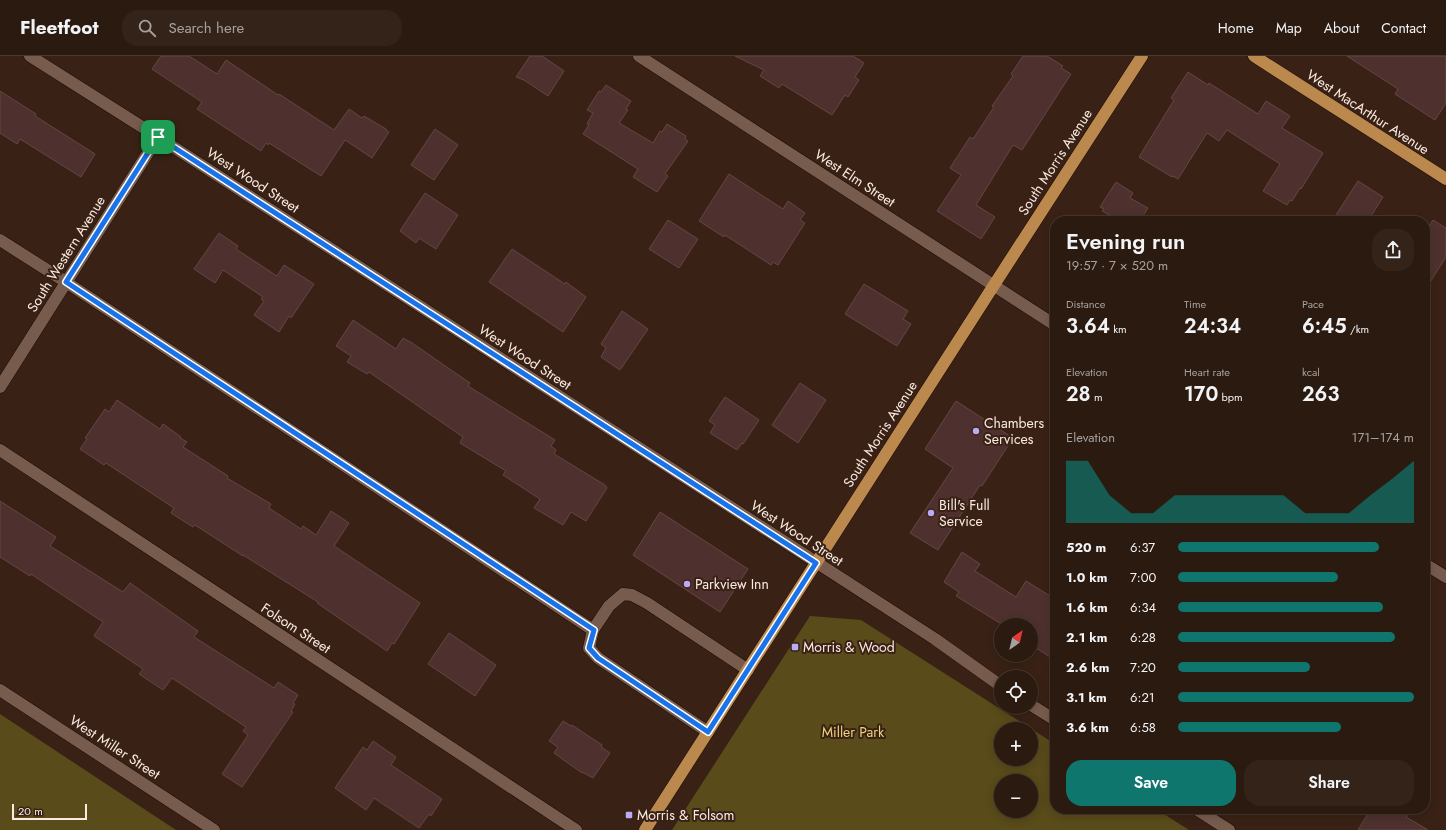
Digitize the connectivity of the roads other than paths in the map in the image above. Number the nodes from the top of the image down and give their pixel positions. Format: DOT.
graph roads {
  1 [pos="30,56"];
  2 [pos="639,56"];
  3 [pos="1142,56"];
  4 [pos="1254,56"];
  5 [pos="158,137"];
  6 [pos="1446,179"];
  7 [pos="0,240"];
  8 [pos="66,282"];
  9 [pos="994,285"];
  10 [pos="1050,322"];
  11 [pos="0,387"];
  12 [pos="0,450"];
  13 [pos="816,563"];
  14 [pos="1430,567"];
  15 [pos="1446,577"];
  16 [pos="594,630"];
  17 [pos="748,670"];
  18 [pos="994,681"];
  19 [pos="0,690"];
  20 [pos="1038,709"];
  21 [pos="1050,717"];
  22 [pos="708,732"];
  23 [pos="1204,814"];
  24 [pos="214,830"];
  25 [pos="576,830"];
  26 [pos="645,830"];
  27 [pos="1229,830"];
  1 -- 5 [label="street, West Wood Street"];
  2 -- 9 [label="street, West Elm Street"];
  3 -- 9 [label="main road, South Morris Avenue"];
  4 -- 6 [label="main road, West MacArthur Avenue"];
  5 -- 8 [label="street, South Western Avenue"];
  5 -- 13 [label="street, West Wood Street"];
  7 -- 8 [label="street"];
  8 -- 11 [label="street, South Western Avenue"];
  8 -- 16 [label="street"];
  9 -- 10 [label="street, West Elm Street"];
  9 -- 13 [label="main road, South Morris Avenue"];
  12 -- 25 [label="street, Folsom Street"];
  13 -- 17 [label="main road, South Morris Avenue"];
  13 -- 18 [label="street, West Wood Street"];
  14 -- 15 [label="street"];
  16 -- 17 [label="street"];
  16 -- 22 [label="street"];
  17 -- 22 [label="main road, South Morris Avenue"];
  19 -- 24 [label="street, West Miller Street"];
  20 -- 21 [label="street"];
  22 -- 26 [label="main road, South Morris Avenue"];
  23 -- 27 [label="street"];
}
